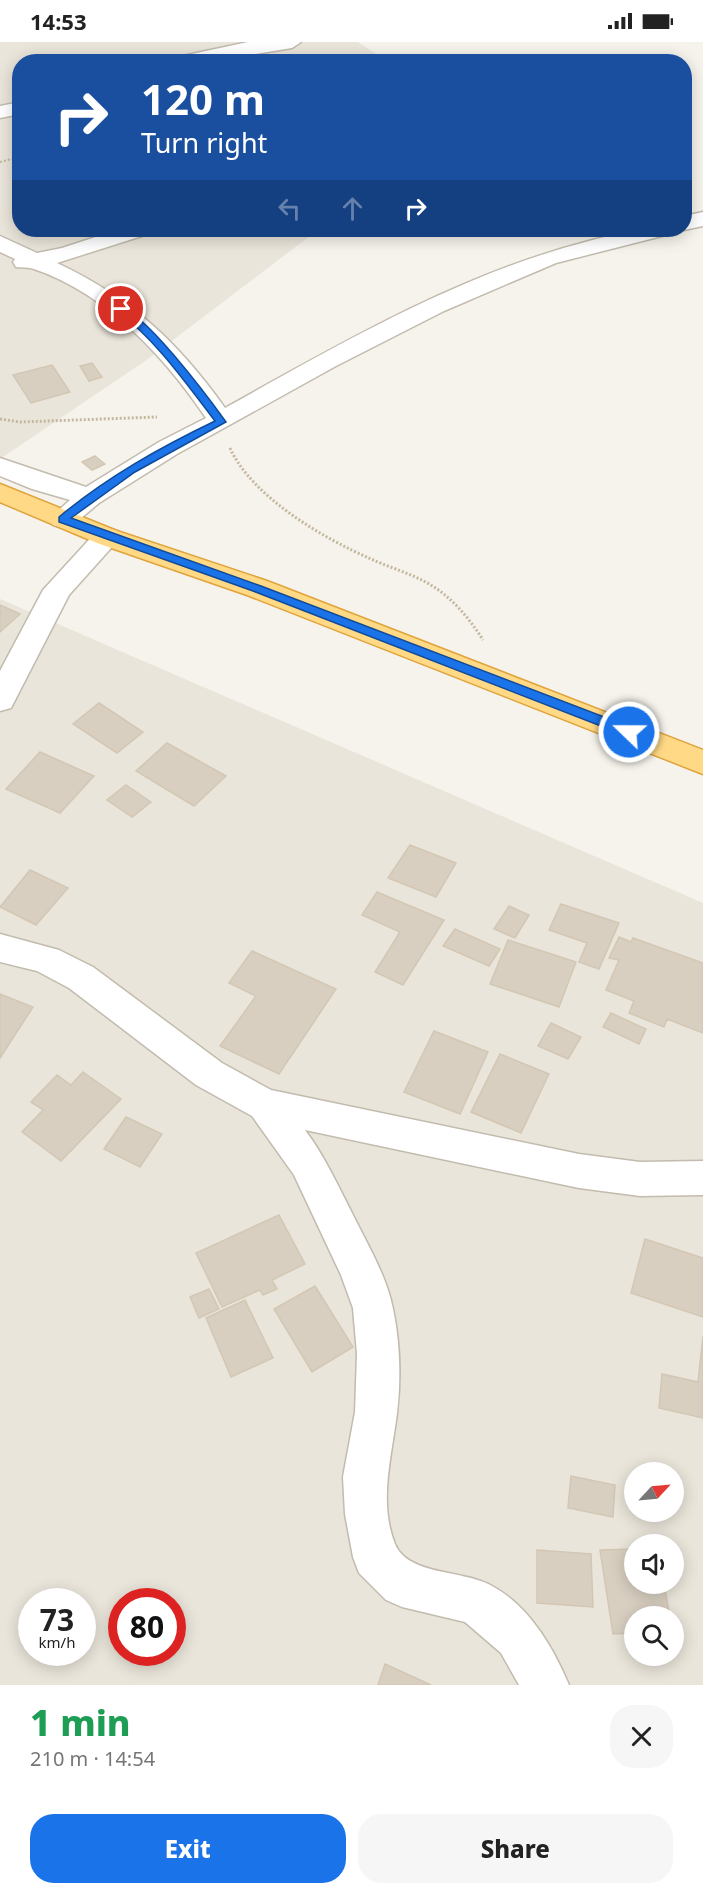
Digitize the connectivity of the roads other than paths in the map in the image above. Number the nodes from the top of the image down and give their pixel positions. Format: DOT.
graph roads {
  1 [pos="292,42"];
  2 [pos="213,54"];
  3 [pos="117,237"];
  4 [pos="630,237"];
  5 [pos="0,243"];
  6 [pos="34,262"];
  7 [pos="0,264"];
  8 [pos="218,417"];
  9 [pos="0,466"];
  10 [pos="0,492"];
  11 [pos="90,497"];
  12 [pos="63,519"];
  13 [pos="107,537"];
  14 [pos="0,700"];
  15 [pos="703,762"];
  16 [pos="0,948"];
  17 [pos="265,1105"];
  18 [pos="703,1178"];
  19 [pos="545,1685"];
  1 -- 2 [label="street"];
  3 -- 6 [label="street"];
  4 -- 8 [label="street"];
  5 -- 6 [label="street"];
  6 -- 7 [label="street"];
  6 -- 8 [label="street"];
  8 -- 11 [label="street"];
  9 -- 11 [label="street"];
  10 -- 12 [label="highway"];
  11 -- 12 [label="street"];
  12 -- 13 [label="highway"];
  13 -- 14 [label="street"];
  13 -- 15 [label="highway"];
  16 -- 17 [label="street"];
  17 -- 18 [label="street"];
  17 -- 19 [label="street"];
}
